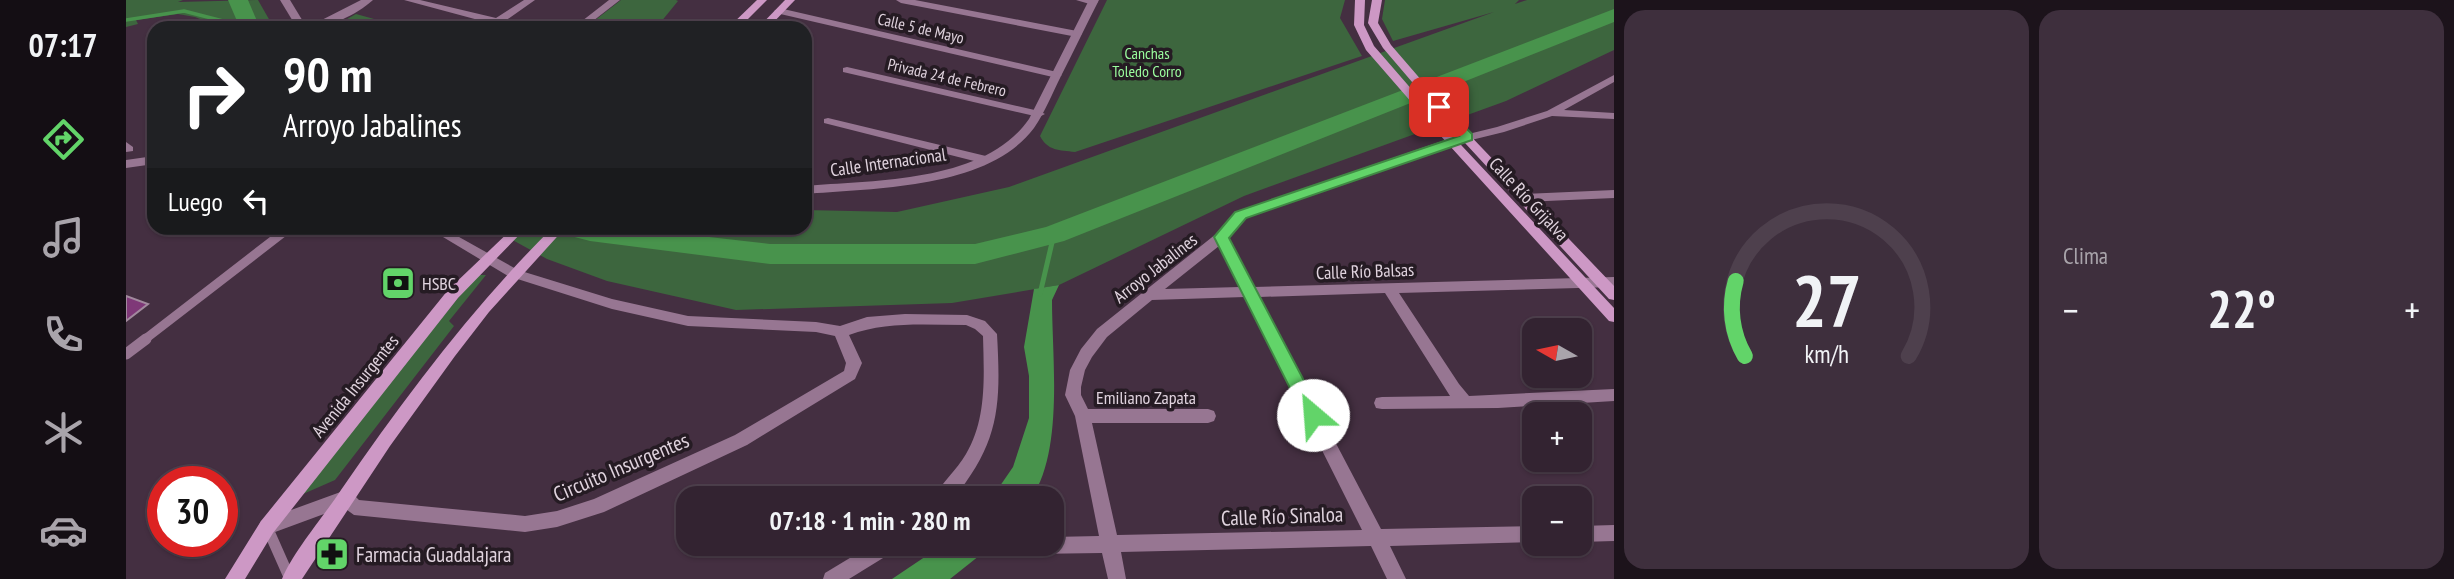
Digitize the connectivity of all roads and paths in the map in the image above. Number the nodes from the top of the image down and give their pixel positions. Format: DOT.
graph roads {
  1 [pos="285,0"];
  2 [pos="368,0"];
  3 [pos="409,0"];
  4 [pos="449,0"];
  5 [pos="530,0"];
  6 [pos="615,0"];
  7 [pos="762,0"];
  8 [pos="790,0"];
  9 [pos="901,0"];
  10 [pos="1360,0"];
  11 [pos="1377,0"];
  12 [pos="1089,1"];
  13 [pos="436,8"];
  14 [pos="779,11"];
  15 [pos="344,15"];
  16 [pos="298,21"];
  17 [pos="329,21"];
  18 [pos="335,21"];
  19 [pos="493,21"];
  20 [pos="498,21"];
  21 [pos="587,21"];
  22 [pos="740,21"];
  23 [pos="770,21"];
  24 [pos="1077,34"];
  25 [pos="847,70"];
  26 [pos="1057,75"];
  27 [pos="1614,79"];
  28 [pos="1550,113"];
  29 [pos="1039,114"];
  30 [pos="1614,116"];
  31 [pos="828,121"];
  32 [pos="1455,135"];
  33 [pos="986,160"];
  34 [pos="147,161"];
  35 [pos="126,164"];
  36 [pos="812,189"];
  37 [pos="1614,194"];
  38 [pos="1523,198"];
  39 [pos="280,235"];
  40 [pos="445,235"];
  41 [pos="512,235"];
  42 [pos="552,235"];
  43 [pos="1222,237"];
  44 [pos="486,260"];
  45 [pos="513,273"];
  46 [pos="1608,283"];
  47 [pos="1583,284"];
  48 [pos="1389,289"];
  49 [pos="1251,293"];
  50 [pos="1149,295"];
  51 [pos="1614,295"];
  52 [pos="1614,317"];
  53 [pos="840,332"];
  54 [pos="126,354"];
  55 [pos="1614,395"];
  56 [pos="1464,401"];
  57 [pos="1382,403"];
  58 [pos="1083,416"];
  59 [pos="1208,416"];
  60 [pos="953,486"];
  61 [pos="346,498"];
  62 [pos="267,527"];
  63 [pos="1614,533"];
  64 [pos="1522,534"];
  65 [pos="1592,534"];
  66 [pos="1375,536"];
  67 [pos="1109,544"];
  68 [pos="1064,545"];
  69 [pos="870,556"];
  70 [pos="234,579"];
  71 [pos="291,579"];
  72 [pos="832,579"];
  73 [pos="1117,579"];
  74 [pos="1397,579"];
  1 -- 16 [label="street"];
  2 -- 15 [label="street"];
  3 -- 13 [label="street"];
  4 -- 13 [label="street"];
  5 -- 20 [label="street"];
  6 -- 21 [label="street"];
  7 -- 22 [label="main road"];
  8 -- 14 [label="main road"];
  9 -- 24 [label="street"];
  10 -- 32 [label="main road, Calle Río Grijalva"];
  11 -- 32 [label="main road, Calle Río Grijalva"];
  12 -- 24 [label="street, Calle Internacional"];
  13 -- 19 [label="street"];
  14 -- 23 [label="main road"];
  14 -- 26 [label="street, Calle 5 de Mayo"];
  15 -- 17 [label="street"];
  15 -- 18 [label="street"];
  24 -- 26 [label="street, Calle Internacional"];
  25 -- 29 [label="street, Privada 24 de Febrero"];
  26 -- 29 [label="street, Calle Internacional"];
  27 -- 28 [label="street"];
  28 -- 30 [label="street"];
  28 -- 32 [label="street, Arroyo Jabalines"];
  29 -- 33 [label="street, Calle Internacional"];
  31 -- 33 [label="street"];
  32 -- 38 [label="main road, Calle Río Grijalva"];
  32 -- 43 [label="street, Arroyo Jabalines"];
  32 -- 47 [label="main road, Calle Río Grijalva"];
  33 -- 36 [label="street, Calle Internacional"];
  34 -- 35 [label="street"];
  37 -- 38 [label="street"];
  38 -- 46 [label="main road, Calle Río Grijalva"];
  39 -- 54 [label="lane"];
  40 -- 44 [label="street"];
  41 -- 44 [label="main road, Avenida Insurgentes"];
  42 -- 45 [label="main road"];
  43 -- 49 [label="street"];
  43 -- 50 [label="street, Arroyo Jabalines"];
  44 -- 45 [label="street"];
  44 -- 62 [label="main road, Avenida Insurgentes"];
  45 -- 53 [label="street"];
  45 -- 61 [label="main road"];
  46 -- 47 [label="street, Calle Río Balsas"];
  46 -- 51 [label="main road, Calle Río Grijalva"];
  47 -- 48 [label="street, Calle Río Balsas"];
  47 -- 52 [label="main road, Calle Río Grijalva"];
  48 -- 49 [label="street, Calle Río Balsas"];
  48 -- 56 [label="street"];
  49 -- 50 [label="street, Calle Río Balsas"];
  49 -- 66 [label="street"];
  50 -- 58 [label="street, Arroyo Jabalines"];
  53 -- 60 [label="street"];
  53 -- 61 [label="street, Circuito Insurgentes"];
  55 -- 56 [label="street"];
  56 -- 57 [label="street"];
  58 -- 59 [label="street, Emiliano Zapata"];
  58 -- 67 [label="street, Arroyo Jabalines"];
  61 -- 62 [label="street"];
  61 -- 71 [label="main road"];
  62 -- 70 [label="main road, Avenida Insurgentes"];
  62 -- 71 [label="lane"];
  63 -- 65 [label="street"];
  64 -- 66 [label="street, Calle Río Sinaloa"];
  66 -- 67 [label="street, Calle Río Sinaloa"];
  66 -- 74 [label="street"];
  67 -- 68 [label="street, Calle Río Sinaloa"];
  67 -- 73 [label="street, Arroyo Jabalines"];
  69 -- 72 [label="street"];
}
